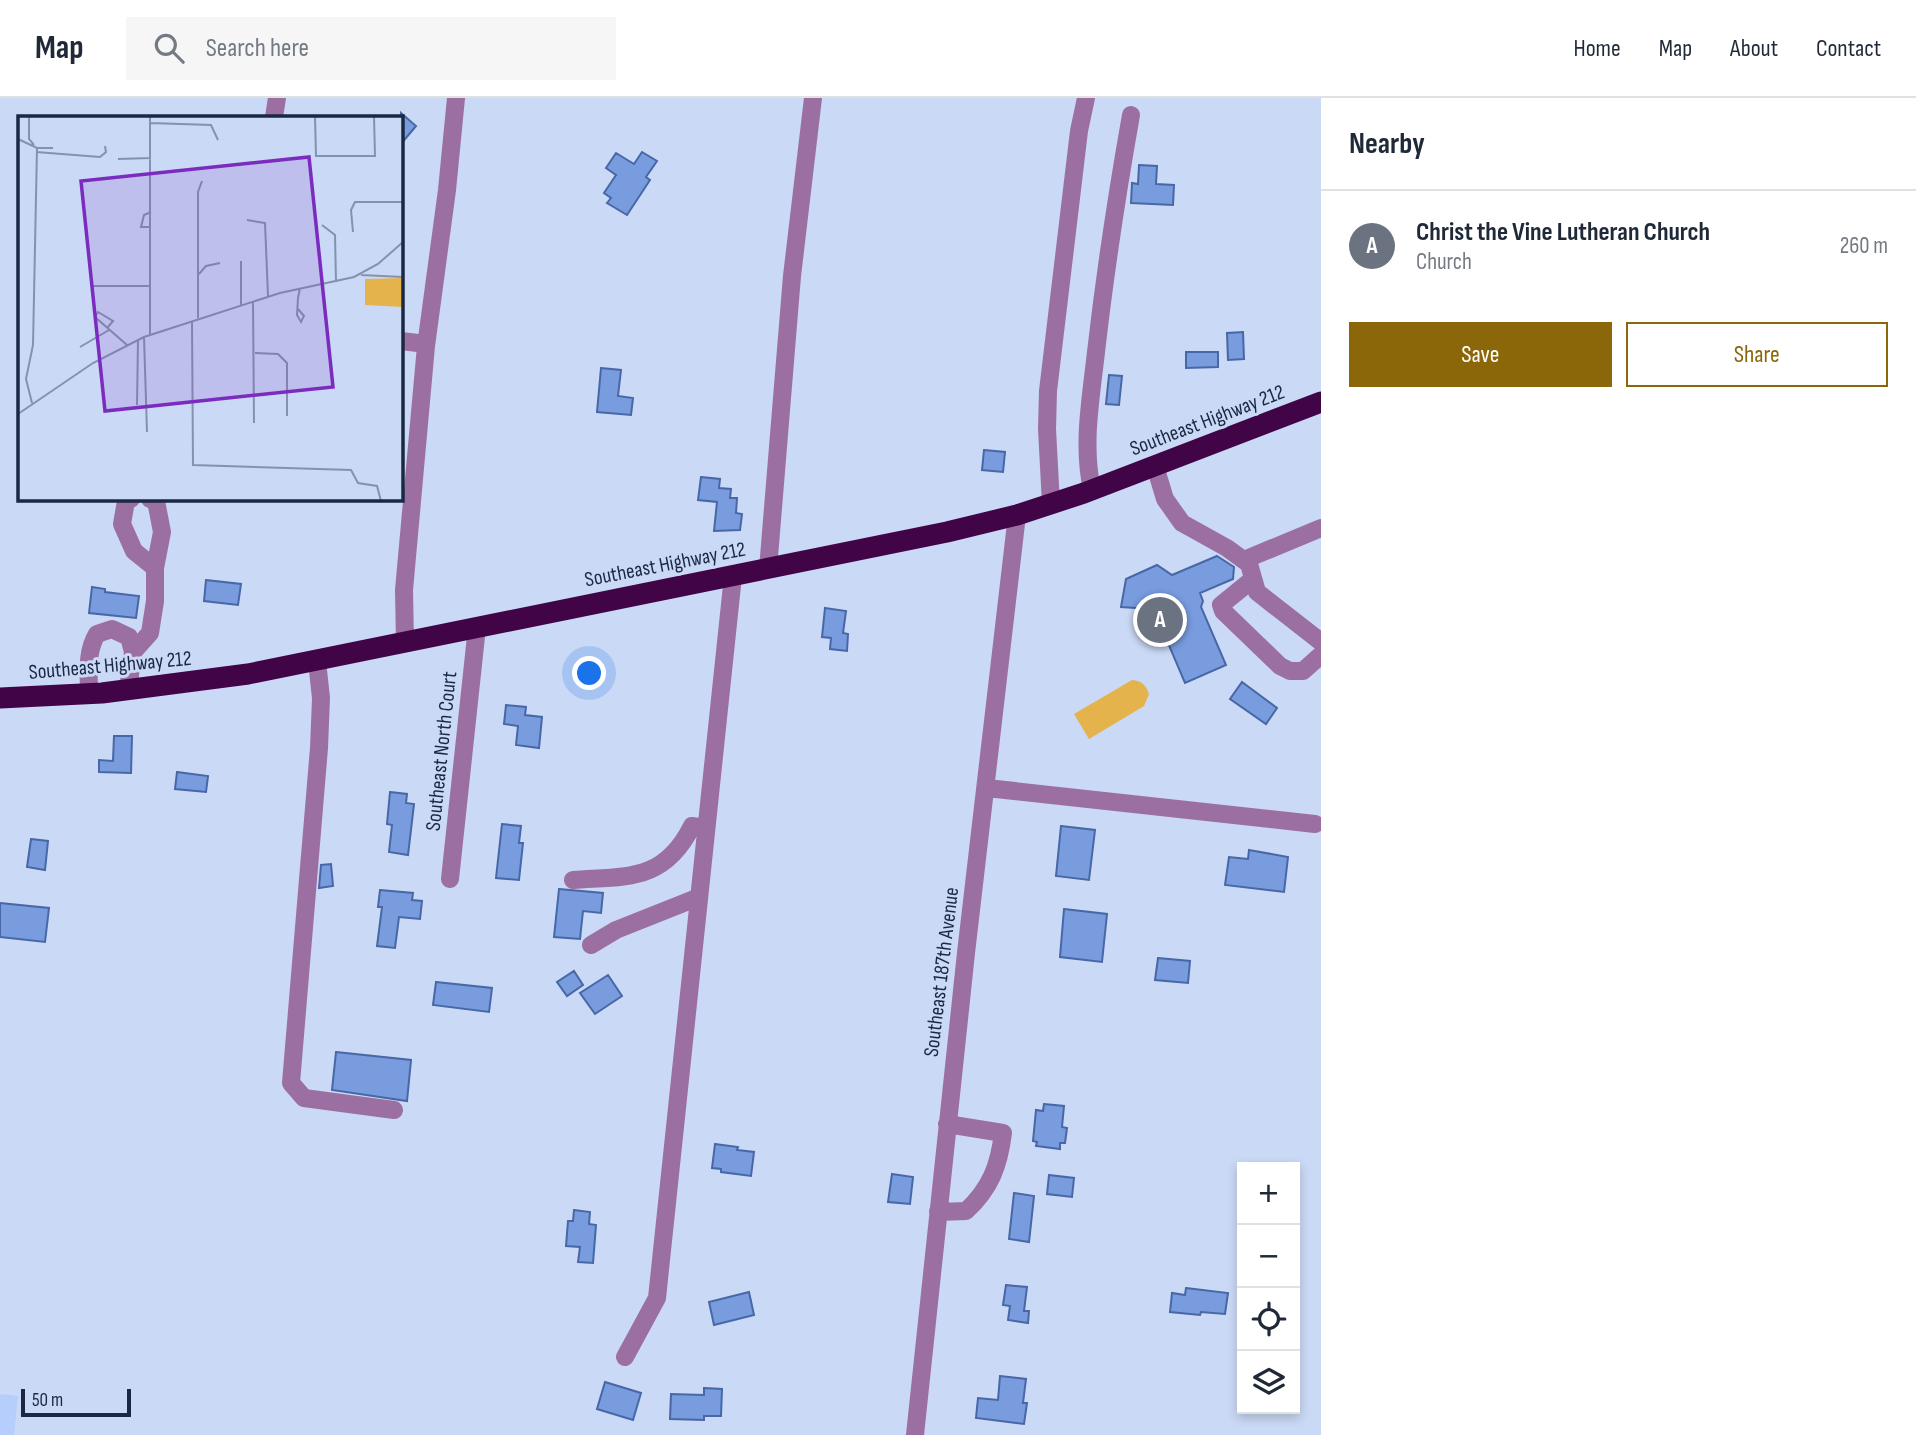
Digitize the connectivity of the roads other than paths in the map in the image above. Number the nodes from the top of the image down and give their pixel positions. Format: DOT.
graph roads {
  1 [pos="277,98"];
  2 [pos="456,98"];
  3 [pos="813,98"];
  4 [pos="1086,98"];
  5 [pos="1131,115"];
  6 [pos="274,116"];
  7 [pos="402,341"];
  8 [pos="426,344"];
  9 [pos="1321,402"];
  10 [pos="1155,466"];
  11 [pos="1092,490"];
  12 [pos="128,500"];
  13 [pos="153,500"];
  14 [pos="1051,504"];
  15 [pos="1017,515"];
  16 [pos="1321,528"];
  17 [pos="1244,560"];
  18 [pos="155,569"];
  19 [pos="768,569"];
  20 [pos="733,576"];
  21 [pos="1253,579"];
  22 [pos="477,627"];
  23 [pos="1321,642"];
  24 [pos="405,643"];
  25 [pos="133,652"];
  26 [pos="1321,655"];
  27 [pos="317,661"];
  28 [pos="128,691"];
  29 [pos="89,694"];
  30 [pos="0,698"];
  31 [pos="986,788"];
  32 [pos="1315,824"];
  33 [pos="705,828"];
  34 [pos="450,879"];
  35 [pos="573,880"];
  36 [pos="699,897"];
  37 [pos="591,945"];
  38 [pos="394,1110"];
  39 [pos="947,1124"];
  40 [pos="938,1212"];
  41 [pos="625,1357"];
  42 [pos="915,1435"];
  1 -- 6 [label="street"];
  2 -- 8 [label="street"];
  3 -- 19 [label="street"];
  4 -- 14 [label="street"];
  5 -- 11 [label="street"];
  7 -- 8 [label="street"];
  8 -- 24 [label="street"];
  9 -- 10 [label="highway, Southeast Highway 212"];
  10 -- 11 [label="highway, Southeast Highway 212"];
  10 -- 17 [label="street"];
  11 -- 14 [label="highway, Southeast Highway 212"];
  12 -- 18 [label="street"];
  13 -- 18 [label="street"];
  14 -- 15 [label="highway, Southeast Highway 212"];
  15 -- 19 [label="highway, Southeast Highway 212"];
  15 -- 31 [label="street, Southeast 187th Avenue"];
  16 -- 17 [label="street"];
  17 -- 21 [label="street"];
  18 -- 25 [label="street"];
  19 -- 20 [label="highway, Southeast Highway 212"];
  20 -- 22 [label="highway, Southeast Highway 212"];
  20 -- 33 [label="street"];
  21 -- 23 [label="street"];
  21 -- 26 [label="street"];
  22 -- 24 [label="highway, Southeast Highway 212"];
  22 -- 34 [label="street, Southeast North Court"];
  24 -- 27 [label="highway, Southeast Highway 212"];
  25 -- 28 [label="street"];
  25 -- 29 [label="street"];
  27 -- 28 [label="highway, Southeast Highway 212"];
  27 -- 38 [label="street"];
  28 -- 29 [label="highway, Southeast Highway 212"];
  29 -- 30 [label="highway, Southeast Highway 212"];
  31 -- 32 [label="street"];
  31 -- 39 [label="street, Southeast 187th Avenue"];
  33 -- 35 [label="street"];
  33 -- 36 [label="street"];
  36 -- 37 [label="street"];
  36 -- 41 [label="street"];
  39 -- 40 [label="street, Southeast 187th Avenue"];
  39 -- 40 [label="street"];
  40 -- 42 [label="street, Southeast 187th Avenue"];
}
